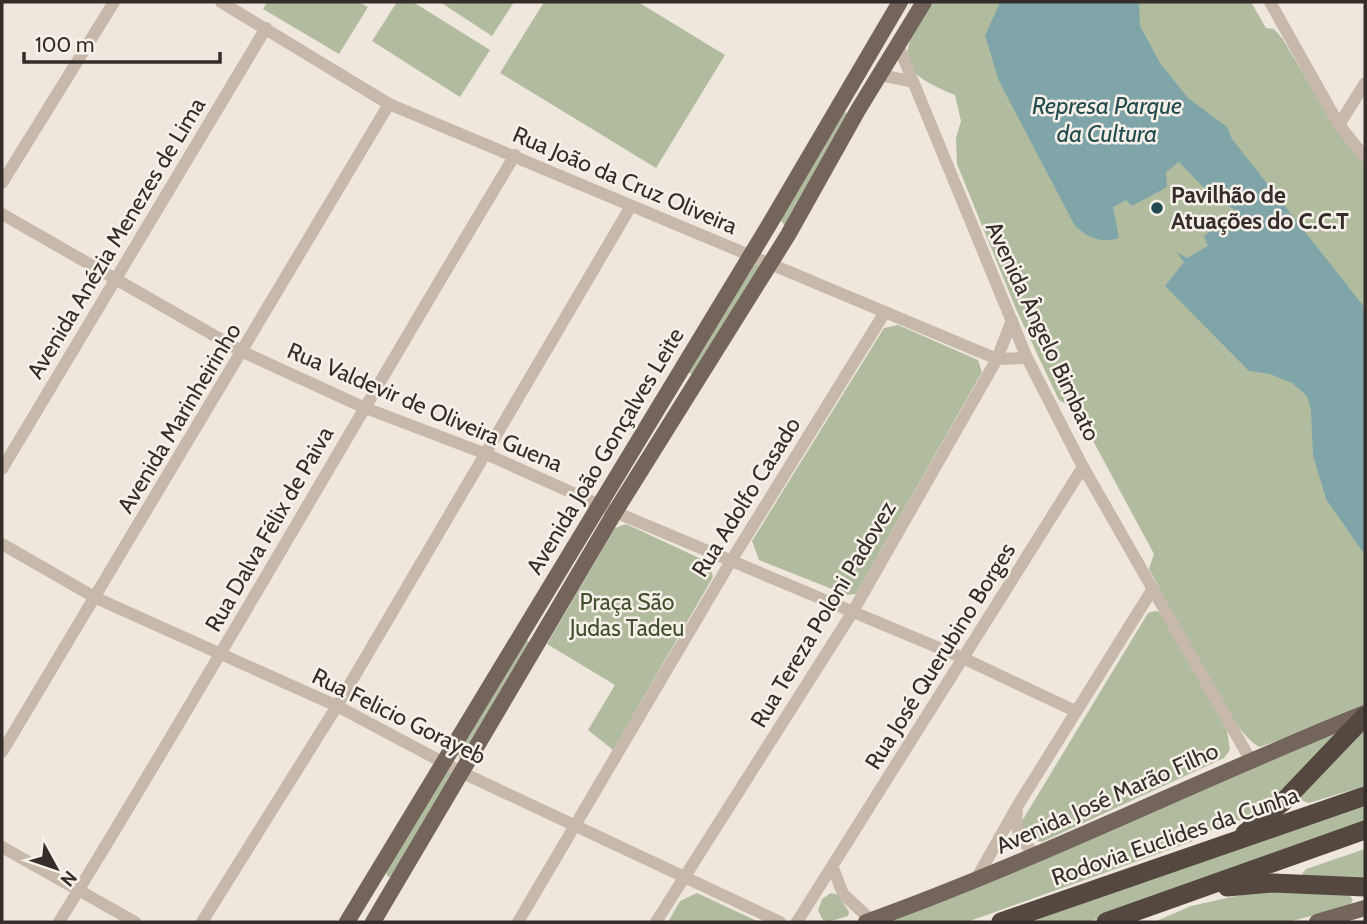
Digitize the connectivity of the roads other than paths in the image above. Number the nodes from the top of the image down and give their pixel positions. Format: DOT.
graph roads {
  1 [pos="114,2"];
  2 [pos="221,2"];
  3 [pos="900,2"];
  4 [pos="924,2"];
  5 [pos="1270,2"];
  6 [pos="266,28"];
  7 [pos="898,45"];
  8 [pos="880,75"];
  9 [pos="910,81"];
  10 [pos="1365,83"];
  11 [pos="389,104"];
  12 [pos="1339,125"];
  13 [pos="515,155"];
  14 [pos="1365,157"];
  15 [pos="2,184"];
  16 [pos="631,206"];
  17 [pos="2,214"];
  18 [pos="769,225"];
  19 [pos="788,235"];
  20 [pos="748,257"];
  21 [pos="769,265"];
  22 [pos="116,278"];
  23 [pos="885,313"];
  24 [pos="1012,320"];
  25 [pos="243,352"];
  26 [pos="1027,358"];
  27 [pos="997,359"];
  28 [pos="677,373"];
  29 [pos="694,384"];
  30 [pos="363,407"];
  31 [pos="486,454"];
  32 [pos="1083,467"];
  33 [pos="2,469"];
  34 [pos="599,505"];
  35 [pos="615,512"];
  36 [pos="2,544"];
  37 [pos="731,561"];
  38 [pos="1153,590"];
  39 [pos="96,598"];
  40 [pos="852,613"];
  41 [pos="525,631"];
  42 [pos="541,640"];
  43 [pos="221,656"];
  44 [pos="963,658"];
  45 [pos="337,706"];
  46 [pos="1075,711"];
  47 [pos="1365,714"];
  48 [pos="2,752"];
  49 [pos="1250,759"];
  50 [pos="444,762"];
  51 [pos="463,773"];
  52 [pos="1365,796"];
  53 [pos="1018,805"];
  54 [pos="575,824"];
  55 [pos="1365,830"];
  56 [pos="1227,845"];
  57 [pos="2,847"];
  58 [pos="1038,855"];
  59 [pos="833,868"];
  60 [pos="684,875"];
  61 [pos="975,880"];
  62 [pos="372,883"];
  63 [pos="1365,887"];
  64 [pos="1202,888"];
  65 [pos="79,889"];
  66 [pos="390,894"];
  67 [pos="1365,908"];
  68 [pos="869,921"];
  69 [pos="59,922"];
  70 [pos="135,922"];
  71 [pos="202,922"];
  72 [pos="347,922"];
  73 [pos="373,922"];
  74 [pos="518,922"];
  75 [pos="656,922"];
  76 [pos="780,922"];
  77 [pos="797,922"];
  78 [pos="1001,922"];
  79 [pos="1106,922"];
  80 [pos="1317,922"];
  1 -- 15 [label="street"];
  2 -- 6 [label="street, Rua João da Cruz Oliveira"];
  3 -- 18 [label="main road, Avenida João Gonçalves Leite"];
  4 -- 7 [label="main road, Avenida João Gonçalves Leite"];
  5 -- 12 [label="street"];
  6 -- 11 [label="street, Rua João da Cruz Oliveira"];
  6 -- 22 [label="street, Avenida Anézia Menezes de Lima"];
  7 -- 8 [label="main road, Avenida João Gonçalves Leite"];
  7 -- 9 [label="street, Avenida Ângelo Bimbato"];
  8 -- 9 [label="street"];
  8 -- 19 [label="main road, Avenida João Gonçalves Leite"];
  9 -- 24 [label="street, Avenida Ângelo Bimbato"];
  10 -- 12 [label="street"];
  11 -- 13 [label="street, Rua João da Cruz Oliveira"];
  11 -- 25 [label="street, Avenida Marinheirinho"];
  12 -- 14 [label="street"];
  13 -- 16 [label="street, Rua João da Cruz Oliveira"];
  13 -- 30 [label="street, Rua Dalva Félix de Paiva"];
  16 -- 20 [label="street, Rua João da Cruz Oliveira"];
  16 -- 31 [label="street"];
  17 -- 22 [label="street, Rua Valdevir de Oliveira Guena"];
  18 -- 19 [label="main road"];
  18 -- 20 [label="main road, Avenida João Gonçalves Leite"];
  19 -- 21 [label="main road, Avenida João Gonçalves Leite"];
  20 -- 21 [label="street, Rua João da Cruz Oliveira"];
  20 -- 28 [label="main road, Avenida João Gonçalves Leite"];
  21 -- 23 [label="street, Rua João da Cruz Oliveira"];
  21 -- 29 [label="main road, Avenida João Gonçalves Leite"];
  22 -- 25 [label="street, Rua Valdevir de Oliveira Guena"];
  22 -- 33 [label="street, Avenida Anézia Menezes de Lima"];
  23 -- 27 [label="street, Rua João da Cruz Oliveira"];
  23 -- 37 [label="street, Rua Adolfo Casado"];
  24 -- 26 [label="street, Avenida Ângelo Bimbato"];
  24 -- 27 [label="street, Rua Tereza Poloni Padovez"];
  25 -- 30 [label="street, Rua Valdevir de Oliveira Guena"];
  25 -- 39 [label="street, Avenida Marinheirinho"];
  26 -- 27 [label="street, Rua João da Cruz Oliveira"];
  26 -- 32 [label="street, Avenida Ângelo Bimbato"];
  27 -- 40 [label="street, Rua Tereza Poloni Padovez"];
  28 -- 29 [label="main road"];
  28 -- 34 [label="main road, Avenida João Gonçalves Leite"];
  29 -- 35 [label="main road, Avenida João Gonçalves Leite"];
  30 -- 31 [label="street, Rua Valdevir de Oliveira Guena"];
  30 -- 43 [label="street, Rua Dalva Félix de Paiva"];
  31 -- 34 [label="street, Rua Valdevir de Oliveira Guena"];
  31 -- 45 [label="street"];
  32 -- 38 [label="street, Avenida Ângelo Bimbato"];
  32 -- 44 [label="street, Rua José Querubino Borges"];
  34 -- 35 [label="street, Rua Valdevir de Oliveira Guena"];
  34 -- 41 [label="main road, Avenida João Gonçalves Leite"];
  35 -- 37 [label="street, Rua Valdevir de Oliveira Guena"];
  35 -- 42 [label="main road, Avenida João Gonçalves Leite"];
  36 -- 39 [label="street, Rua Felicio Gorayeb"];
  37 -- 40 [label="street, Rua Valdevir de Oliveira Guena"];
  37 -- 54 [label="street, Rua Adolfo Casado"];
  38 -- 46 [label="street"];
  38 -- 49 [label="street, Avenida Ângelo Bimbato"];
  39 -- 43 [label="street, Rua Felicio Gorayeb"];
  39 -- 48 [label="street, Avenida Marinheirinho"];
  40 -- 44 [label="street, Rua Valdevir de Oliveira Guena"];
  40 -- 60 [label="street, Rua Tereza Poloni Padovez"];
  41 -- 42 [label="main road"];
  41 -- 50 [label="main road, Avenida João Gonçalves Leite"];
  42 -- 51 [label="main road, Avenida João Gonçalves Leite"];
  43 -- 45 [label="street, Rua Felicio Gorayeb"];
  43 -- 65 [label="street, Rua Dalva Félix de Paiva"];
  44 -- 46 [label="street, Rua Valdevir de Oliveira Guena"];
  44 -- 59 [label="street, Rua José Querubino Borges"];
  45 -- 50 [label="street, Rua Felicio Gorayeb"];
  45 -- 71 [label="street"];
  46 -- 53 [label="street"];
  47 -- 49 [label="main road, Avenida José Marão Filho"];
  47 -- 56 [label="highway"];
  49 -- 58 [label="main road, Avenida José Marão Filho"];
  50 -- 51 [label="street, Rua Felicio Gorayeb"];
  50 -- 62 [label="main road, Avenida João Gonçalves Leite"];
  51 -- 54 [label="street, Rua Felicio Gorayeb"];
  51 -- 66 [label="main road, Avenida João Gonçalves Leite"];
  52 -- 56 [label="highway, Rodovia Euclides da Cunha"];
  53 -- 58 [label="street"];
  53 -- 61 [label="street"];
  54 -- 60 [label="street, Rua Felicio Gorayeb"];
  54 -- 74 [label="street, Rua Adolfo Casado"];
  55 -- 64 [label="highway"];
  56 -- 78 [label="highway, Rodovia Euclides da Cunha"];
  57 -- 65 [label="street"];
  58 -- 61 [label="main road, Avenida José Marão Filho"];
  59 -- 68 [label="street"];
  59 -- 77 [label="street, Rua José Querubino Borges"];
  60 -- 75 [label="street, Rua Tereza Poloni Padovez"];
  60 -- 76 [label="street, Rua Felicio Gorayeb"];
  61 -- 68 [label="main road, Avenida José Marão Filho"];
  62 -- 66 [label="main road"];
  62 -- 72 [label="main road, Avenida João Gonçalves Leite"];
  63 -- 64 [label="highway"];
  64 -- 79 [label="highway"];
  65 -- 69 [label="street, Rua Dalva Félix de Paiva"];
  65 -- 70 [label="street"];
  66 -- 73 [label="main road, Avenida João Gonçalves Leite"];
  67 -- 80 [label="main road"];
}
